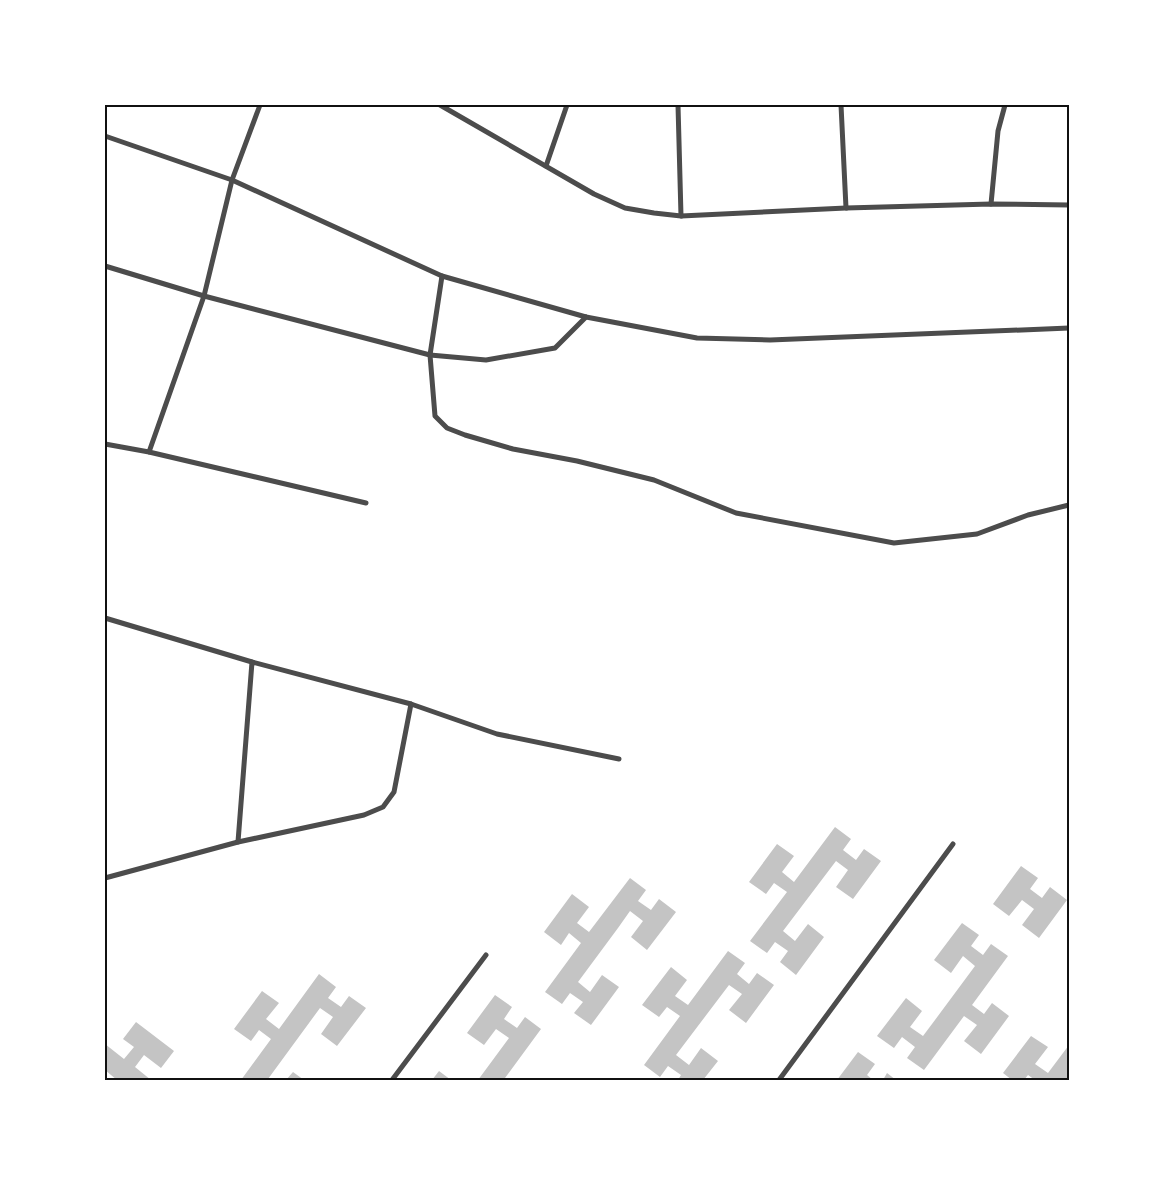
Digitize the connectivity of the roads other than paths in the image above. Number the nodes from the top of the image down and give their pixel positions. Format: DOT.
graph roads {
  1 [pos="260,105"];
  2 [pos="440,105"];
  3 [pos="567,105"];
  4 [pos="678,105"];
  5 [pos="841,105"];
  6 [pos="1005,105"];
  7 [pos="105,136"];
  8 [pos="546,166"];
  9 [pos="232,180"];
  10 [pos="991,204"];
  11 [pos="1069,205"];
  12 [pos="846,208"];
  13 [pos="681,216"];
  14 [pos="105,266"];
  15 [pos="442,276"];
  16 [pos="204,296"];
  17 [pos="586,317"];
  18 [pos="1069,328"];
  19 [pos="430,355"];
  20 [pos="105,444"];
  21 [pos="149,452"];
  22 [pos="366,502"];
  23 [pos="1069,505"];
  24 [pos="105,618"];
  25 [pos="252,662"];
  26 [pos="411,704"];
  27 [pos="619,759"];
  28 [pos="238,842"];
  29 [pos="952,844"];
  30 [pos="105,878"];
  31 [pos="486,955"];
  32 [pos="392,1080"];
  33 [pos="779,1080"];
  1 -- 9 [label="street"];
  2 -- 8 [label="street"];
  3 -- 8 [label="street"];
  4 -- 13 [label="street"];
  5 -- 12 [label="street"];
  6 -- 10 [label="street"];
  7 -- 9 [label="street"];
  8 -- 13 [label="street"];
  9 -- 15 [label="street"];
  9 -- 16 [label="street"];
  10 -- 11 [label="street"];
  10 -- 12 [label="street"];
  12 -- 13 [label="street"];
  14 -- 16 [label="street"];
  15 -- 17 [label="street"];
  15 -- 19 [label="street"];
  16 -- 19 [label="street"];
  16 -- 21 [label="street"];
  17 -- 18 [label="street"];
  17 -- 19 [label="street"];
  19 -- 23 [label="street"];
  20 -- 21 [label="street"];
  21 -- 22 [label="street"];
  24 -- 25 [label="street"];
  25 -- 26 [label="street"];
  25 -- 28 [label="street"];
  26 -- 27 [label="street"];
  26 -- 28 [label="street"];
  28 -- 30 [label="street"];
  29 -- 33 [label="street"];
  31 -- 32 [label="street"];
}
